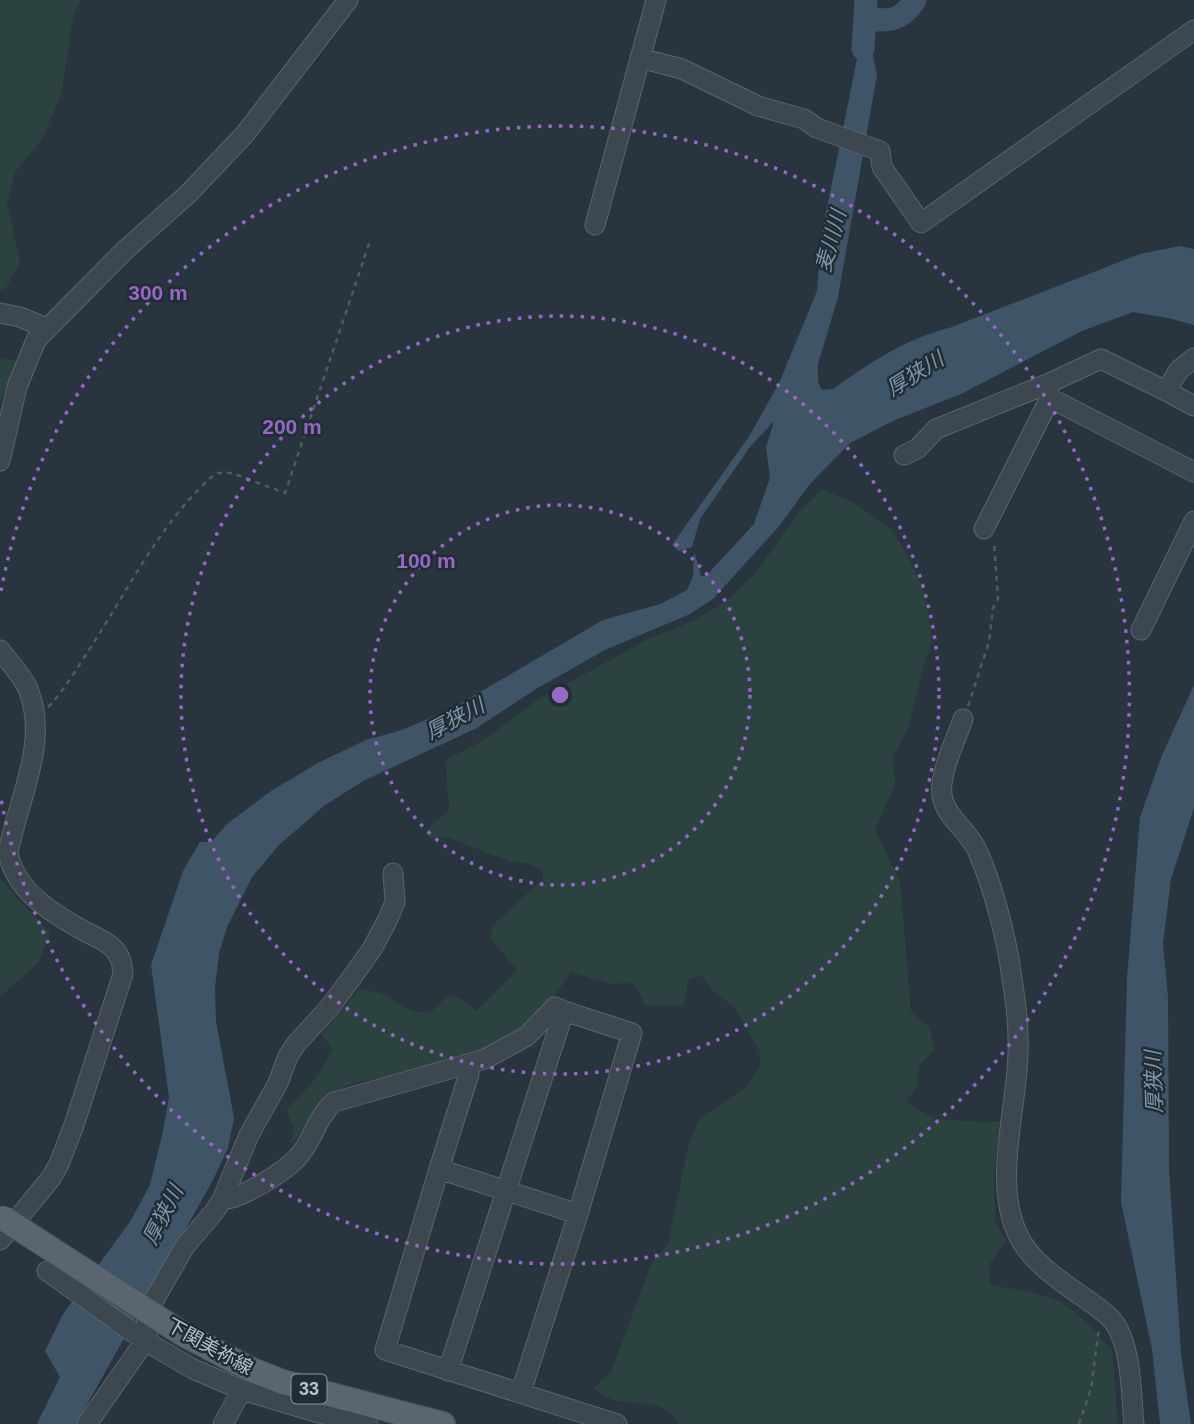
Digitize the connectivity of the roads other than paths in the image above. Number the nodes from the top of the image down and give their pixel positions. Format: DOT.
graph roads {
  1 [pos="348,0"];
  2 [pos="656,0"];
  3 [pos="1194,30"];
  4 [pos="640,58"];
  5 [pos="595,225"];
  6 [pos="0,313"];
  7 [pos="46,328"];
  8 [pos="1194,358"];
  9 [pos="1048,391"];
  10 [pos="1166,391"];
  11 [pos="1194,406"];
  12 [pos="904,455"];
  13 [pos="0,461"];
  14 [pos="1194,472"];
  15 [pos="1194,522"];
  16 [pos="984,529"];
  17 [pos="1141,630"];
  18 [pos="0,650"];
  19 [pos="963,719"];
  20 [pos="393,873"];
  21 [pos="564,1011"];
  22 [pos="467,1065"];
  23 [pos="439,1169"];
  24 [pos="507,1191"];
  25 [pos="222,1200"];
  26 [pos="578,1214"];
  27 [pos="1,1224"];
  28 [pos="47,1271"];
  29 [pos="141,1338"];
  30 [pos="448,1371"];
  31 [pos="242,1390"];
  32 [pos="522,1392"];
  33 [pos="88,1424"];
  34 [pos="223,1424"];
  35 [pos="368,1424"];
  36 [pos="443,1424"];
  37 [pos="617,1424"];
  38 [pos="1134,1424"];
  1 -- 7 [label="street"];
  2 -- 4 [label="street"];
  3 -- 4 [label="street"];
  4 -- 5 [label="street"];
  6 -- 7 [label="street"];
  7 -- 13 [label="street"];
  8 -- 10 [label="street"];
  9 -- 10 [label="street"];
  9 -- 12 [label="street"];
  9 -- 14 [label="street"];
  9 -- 16 [label="street"];
  10 -- 11 [label="street"];
  15 -- 17 [label="street"];
  18 -- 27 [label="street"];
  19 -- 38 [label="street"];
  20 -- 25 [label="street"];
  21 -- 22 [label="street"];
  21 -- 24 [label="street"];
  21 -- 26 [label="street"];
  22 -- 23 [label="street"];
  22 -- 25 [label="street"];
  23 -- 24 [label="street"];
  23 -- 30 [label="street"];
  24 -- 26 [label="street"];
  24 -- 30 [label="street"];
  25 -- 29 [label="street"];
  26 -- 32 [label="street"];
  27 -- 36 [label="main road, 下関美祢線 / 33, bridge"];
  28 -- 29 [label="street"];
  29 -- 31 [label="street"];
  29 -- 33 [label="street"];
  30 -- 32 [label="street"];
  31 -- 34 [label="street"];
  31 -- 35 [label="street"];
  32 -- 37 [label="street"];
}
